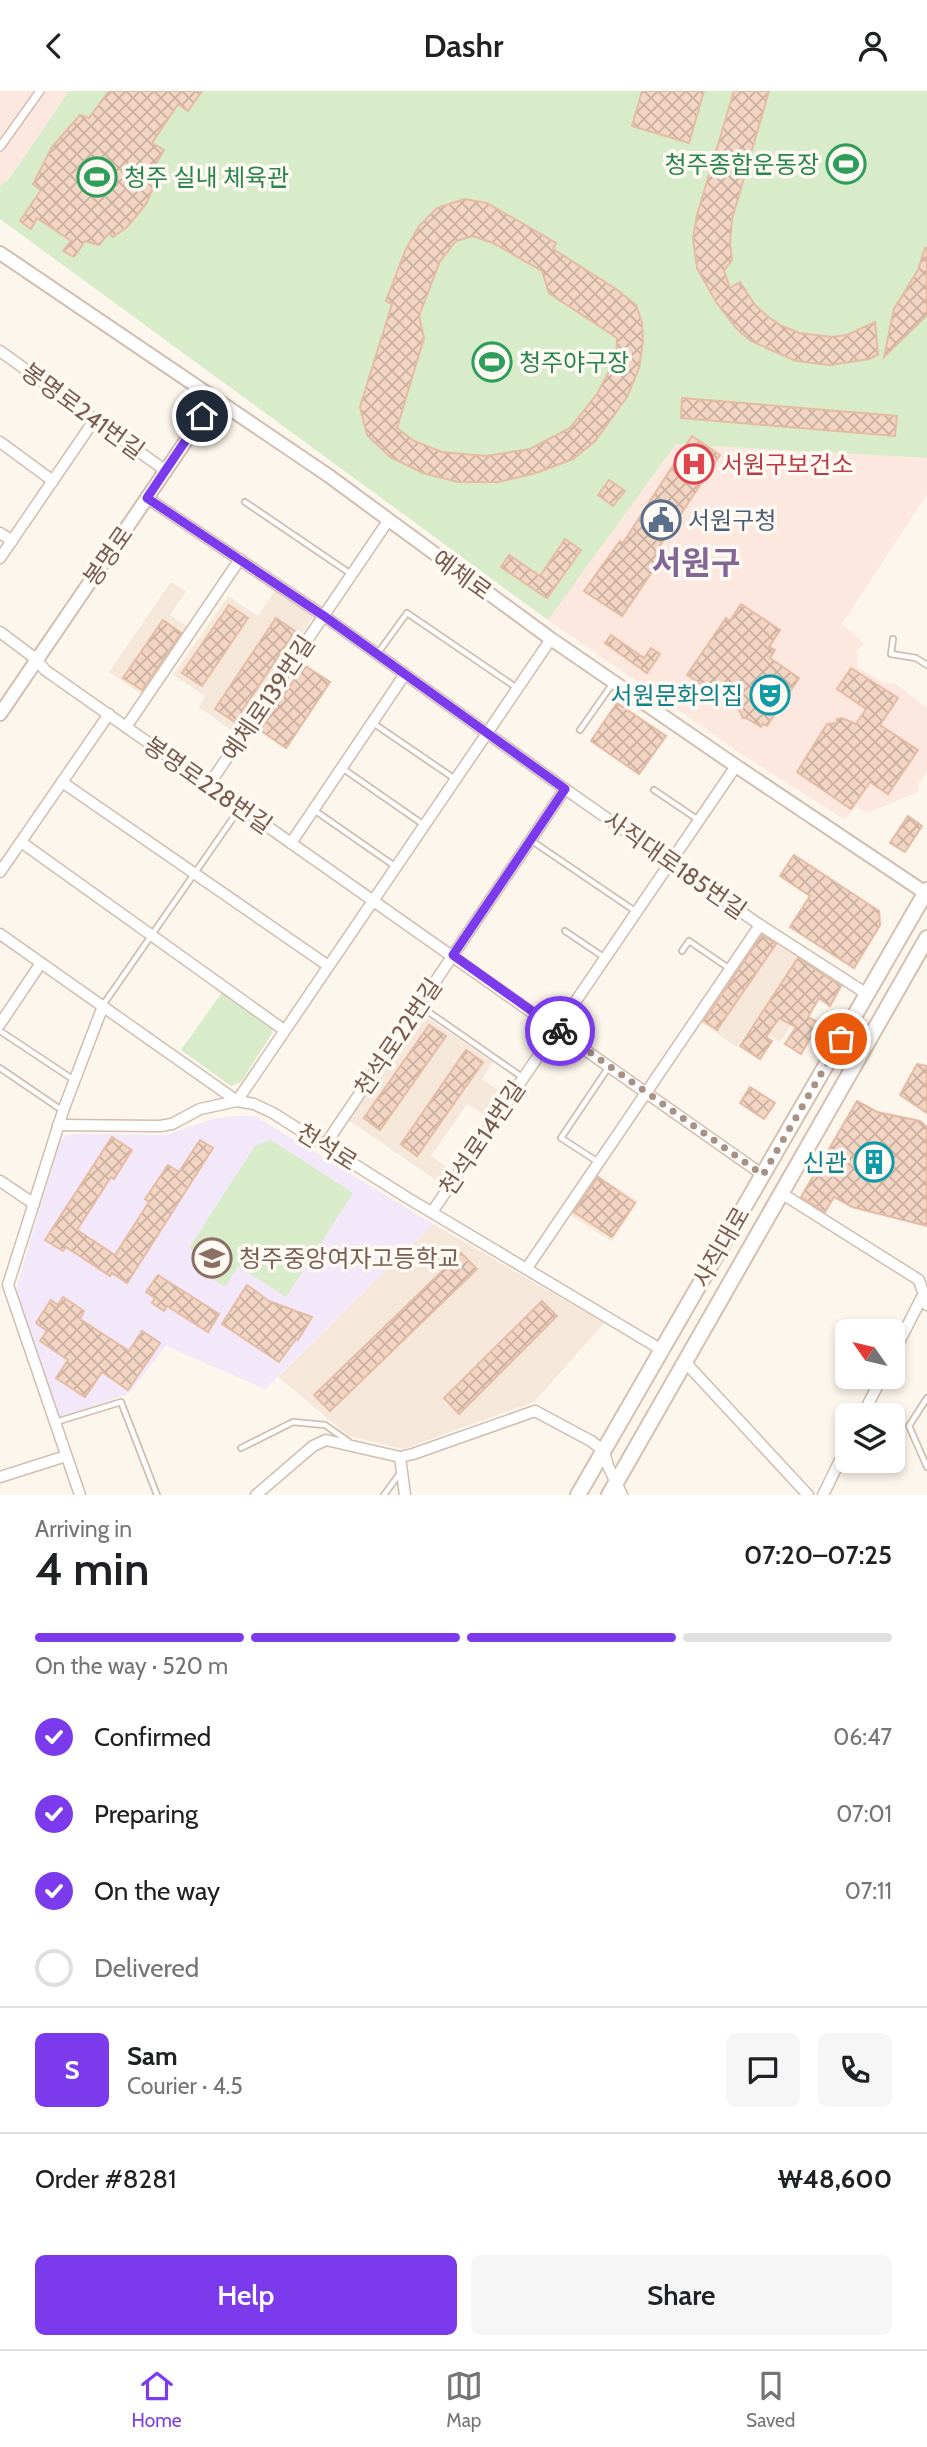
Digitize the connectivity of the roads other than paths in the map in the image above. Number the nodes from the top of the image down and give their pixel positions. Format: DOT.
graph roads {
  1 [pos="40,91"];
  2 [pos="0,147"];
  3 [pos="0,253"];
  4 [pos="0,351"];
  5 [pos="215,398"];
  6 [pos="95,419"];
  7 [pos="0,442"];
  8 [pos="166,471"];
  9 [pos="53,481"];
  10 [pos="147,498"];
  11 [pos="244,502"];
  12 [pos="388,521"];
  13 [pos="0,533"];
  14 [pos="12,541"];
  15 [pos="0,558"];
  16 [pos="240,559"];
  17 [pos="352,575"];
  18 [pos="324,616"];
  19 [pos="0,632"];
  20 [pos="551,639"];
  21 [pos="893,639"];
  22 [pos="378,654"];
  23 [pos="36,659"];
  24 [pos="927,665"];
  25 [pos="405,674"];
  26 [pos="613,682"];
  27 [pos="517,688"];
  28 [pos="0,713"];
  29 [pos="109,714"];
  30 [pos="372,722"];
  31 [pos="126,727"];
  32 [pos="580,730"];
  33 [pos="487,732"];
  34 [pos="736,766"];
  35 [pos="341,768"];
  36 [pos="455,779"];
  37 [pos="62,782"];
  38 [pos="208,786"];
  39 [pos="565,789"];
  40 [pos="654,790"];
  41 [pos="240,807"];
  42 [pos="313,809"];
  43 [pos="698,820"];
  44 [pos="425,825"];
  45 [pos="530,840"];
  46 [pos="21,842"];
  47 [pos="291,843"];
  48 [pos="670,860"];
  49 [pos="396,867"];
  50 [pos="0,872"];
  51 [pos="194,873"];
  52 [pos="926,892"];
  53 [pos="373,901"];
  54 [pos="636,911"];
  55 [pos="760,925"];
  56 [pos="565,931"];
  57 [pos="0,934"];
  58 [pos="152,934"];
  59 [pos="927,938"];
  60 [pos="682,951"];
  61 [pos="453,955"];
  62 [pos="605,958"];
  63 [pos="41,963"];
  64 [pos="327,965"];
  65 [pos="730,968"];
  66 [pos="867,994"];
  67 [pos="103,1006"];
  68 [pos="419,1006"];
  69 [pos="0,1024"];
  70 [pos="557,1029"];
  71 [pos="284,1030"];
  72 [pos="0,1031"];
  73 [pos="610,1066"];
  74 [pos="0,1068"];
  75 [pos="523,1078"];
  76 [pos="74,1080"];
  77 [pos="646,1092"];
  78 [pos="237,1101"];
  79 [pos="63,1111"];
  80 [pos="58,1125"];
  81 [pos="325,1145"];
  82 [pos="599,1163"];
  83 [pos="763,1175"];
  84 [pos="0,1181"];
  85 [pos="781,1193"];
  86 [pos="34,1205"];
  87 [pos="432,1212"];
  88 [pos="527,1268"];
  89 [pos="4,1287"];
  90 [pos="925,1290"];
  91 [pos="927,1305"];
  92 [pos="905,1330"];
  93 [pos="662,1350"];
  94 [pos="685,1362"];
  95 [pos="927,1398"];
  96 [pos="54,1423"];
  97 [pos="242,1448"];
  98 [pos="358,1448"];
  99 [pos="604,1451"];
  100 [pos="66,1456"];
  101 [pos="400,1457"];
  102 [pos="927,1467"];
  103 [pos="401,1471"];
  104 [pos="836,1473"];
  105 [pos="0,1477"];
  106 [pos="616,1491"];
  107 [pos="827,1493"];
  108 [pos="80,1495"];
  109 [pos="157,1495"];
  110 [pos="256,1495"];
  111 [pos="384,1495"];
  112 [pos="405,1495"];
  113 [pos="578,1495"];
  114 [pos="808,1495"];
  1 -- 2 [label="street"];
  3 -- 5 [label="street, 예체로"];
  4 -- 6 [label="street, 봉명로241번길"];
  5 -- 8 [label="street, 봉명로"];
  5 -- 12 [label="street, 예체로"];
  6 -- 8 [label="street, 봉명로241번길"];
  6 -- 9 [label="street"];
  7 -- 9 [label="street"];
  8 -- 10 [label="street, 봉명로"];
  9 -- 14 [label="street"];
  10 -- 16 [label="street, 사직대로185번길"];
  10 -- 23 [label="street, 봉명로"];
  11 -- 17 [label="lane"];
  12 -- 17 [label="street, 예체로139번길"];
  12 -- 20 [label="street, 예체로"];
  13 -- 14 [label="street"];
  14 -- 15 [label="street"];
  16 -- 18 [label="street, 사직대로185번길"];
  16 -- 31 [label="street, 봉명로228번길"];
  17 -- 18 [label="street, 예체로139번길"];
  18 -- 22 [label="street, 사직대로185번길"];
  18 -- 38 [label="street, 예체로139번길"];
  19 -- 23 [label="street, 봉명로228번길"];
  20 -- 26 [label="street, 예체로"];
  20 -- 27 [label="street"];
  21 -- 24 [label="lane"];
  22 -- 25 [label="street, 사직대로185번길"];
  22 -- 27 [label="lane"];
  23 -- 28 [label="street, 봉명로"];
  23 -- 29 [label="street, 봉명로228번길"];
  25 -- 30 [label="street, 봉명로228번길"];
  25 -- 33 [label="street, 사직대로185번길"];
  26 -- 32 [label="lane"];
  26 -- 34 [label="street, 예체로"];
  27 -- 33 [label="street"];
  29 -- 31 [label="street, 봉명로228번길"];
  29 -- 37 [label="street"];
  30 -- 35 [label="street, 봉명로228번길"];
  30 -- 36 [label="lane"];
  31 -- 38 [label="street, 봉명로228번길"];
  33 -- 36 [label="street"];
  33 -- 39 [label="street, 사직대로185번길"];
  34 -- 43 [label="street, 천석로14번길"];
  34 -- 52 [label="street, 예체로"];
  35 -- 42 [label="street, 봉명로228번길"];
  35 -- 44 [label="lane"];
  36 -- 44 [label="street"];
  37 -- 46 [label="street"];
  37 -- 51 [label="street"];
  38 -- 41 [label="street, 봉명로228번길"];
  39 -- 45 [label="street, 천석로22번길"];
  39 -- 48 [label="street, 사직대로185번길"];
  40 -- 43 [label="lane"];
  41 -- 47 [label="street, 봉명로228번길"];
  41 -- 51 [label="lane"];
  42 -- 47 [label="street, 봉명로228번길"];
  42 -- 49 [label="lane"];
  43 -- 48 [label="street, 천석로14번길"];
  44 -- 49 [label="street"];
  45 -- 54 [label="lane"];
  45 -- 61 [label="street, 천석로22번길"];
  46 -- 50 [label="street"];
  46 -- 58 [label="street"];
  47 -- 53 [label="street, 봉명로228번길"];
  48 -- 54 [label="street, 천석로14번길"];
  48 -- 55 [label="street, 사직대로185번길"];
  49 -- 53 [label="street"];
  51 -- 58 [label="lane"];
  51 -- 64 [label="street"];
  52 -- 66 [label="main road, 사직대로"];
  53 -- 61 [label="street, 봉명로228번길"];
  53 -- 64 [label="street"];
  54 -- 62 [label="street, 천석로14번길"];
  55 -- 65 [label="street"];
  55 -- 66 [label="street, 사직대로185번길"];
  56 -- 62 [label="lane"];
  57 -- 63 [label="street, 천석로"];
  58 -- 67 [label="lane"];
  58 -- 71 [label="street"];
  59 -- 85 [label="main road, 사직대로"];
  60 -- 65 [label="lane"];
  61 -- 68 [label="street, 천석로22번길"];
  61 -- 70 [label="street, 봉명로228번길"];
  62 -- 70 [label="street, 천석로14번길"];
  63 -- 67 [label="street, 천석로"];
  63 -- 69 [label="street"];
  64 -- 71 [label="street"];
  65 -- 77 [label="street"];
  66 -- 83 [label="main road, 사직대로"];
  67 -- 76 [label="street"];
  67 -- 78 [label="street, 천석로"];
  68 -- 75 [label="lane"];
  68 -- 81 [label="street, 천석로22번길"];
  70 -- 73 [label="street, 봉명로228번길"];
  70 -- 75 [label="street, 천석로14번길"];
  71 -- 78 [label="street"];
  72 -- 76 [label="lane"];
  73 -- 77 [label="street, 봉명로228번길"];
  73 -- 82 [label="lane"];
  74 -- 79 [label="lane"];
  75 -- 87 [label="street, 천석로14번길"];
  76 -- 79 [label="street"];
  77 -- 82 [label="street"];
  77 -- 83 [label="street, 봉명로228번길"];
  78 -- 80 [label="street"];
  78 -- 81 [label="street, 천석로"];
  79 -- 80 [label="street"];
  80 -- 86 [label="street"];
  81 -- 87 [label="street, 천석로"];
  82 -- 88 [label="street"];
  83 -- 93 [label="main road, 사직대로"];
  84 -- 86 [label="street"];
  85 -- 90 [label="street"];
  85 -- 94 [label="main road, 사직대로"];
  86 -- 89 [label="street"];
  87 -- 88 [label="street, 천석로"];
  88 -- 93 [label="street, 천석로"];
  89 -- 96 [label="street"];
  90 -- 91 [label="street"];
  90 -- 92 [label="street"];
  93 -- 99 [label="main road, 사직대로"];
  94 -- 106 [label="main road, 사직대로"];
  94 -- 114 [label="street"];
  95 -- 102 [label="lane"];
  96 -- 100 [label="street"];
  96 -- 109 [label="lane"];
  97 -- 98 [label="lane"];
  98 -- 101 [label="street"];
  98 -- 110 [label="street"];
  99 -- 101 [label="street"];
  99 -- 106 [label="street"];
  99 -- 113 [label="main road, 사직대로"];
  100 -- 105 [label="street"];
  100 -- 108 [label="street"];
  101 -- 103 [label="street"];
  103 -- 111 [label="lane"];
  103 -- 112 [label="street"];
  104 -- 107 [label="street"];
}
